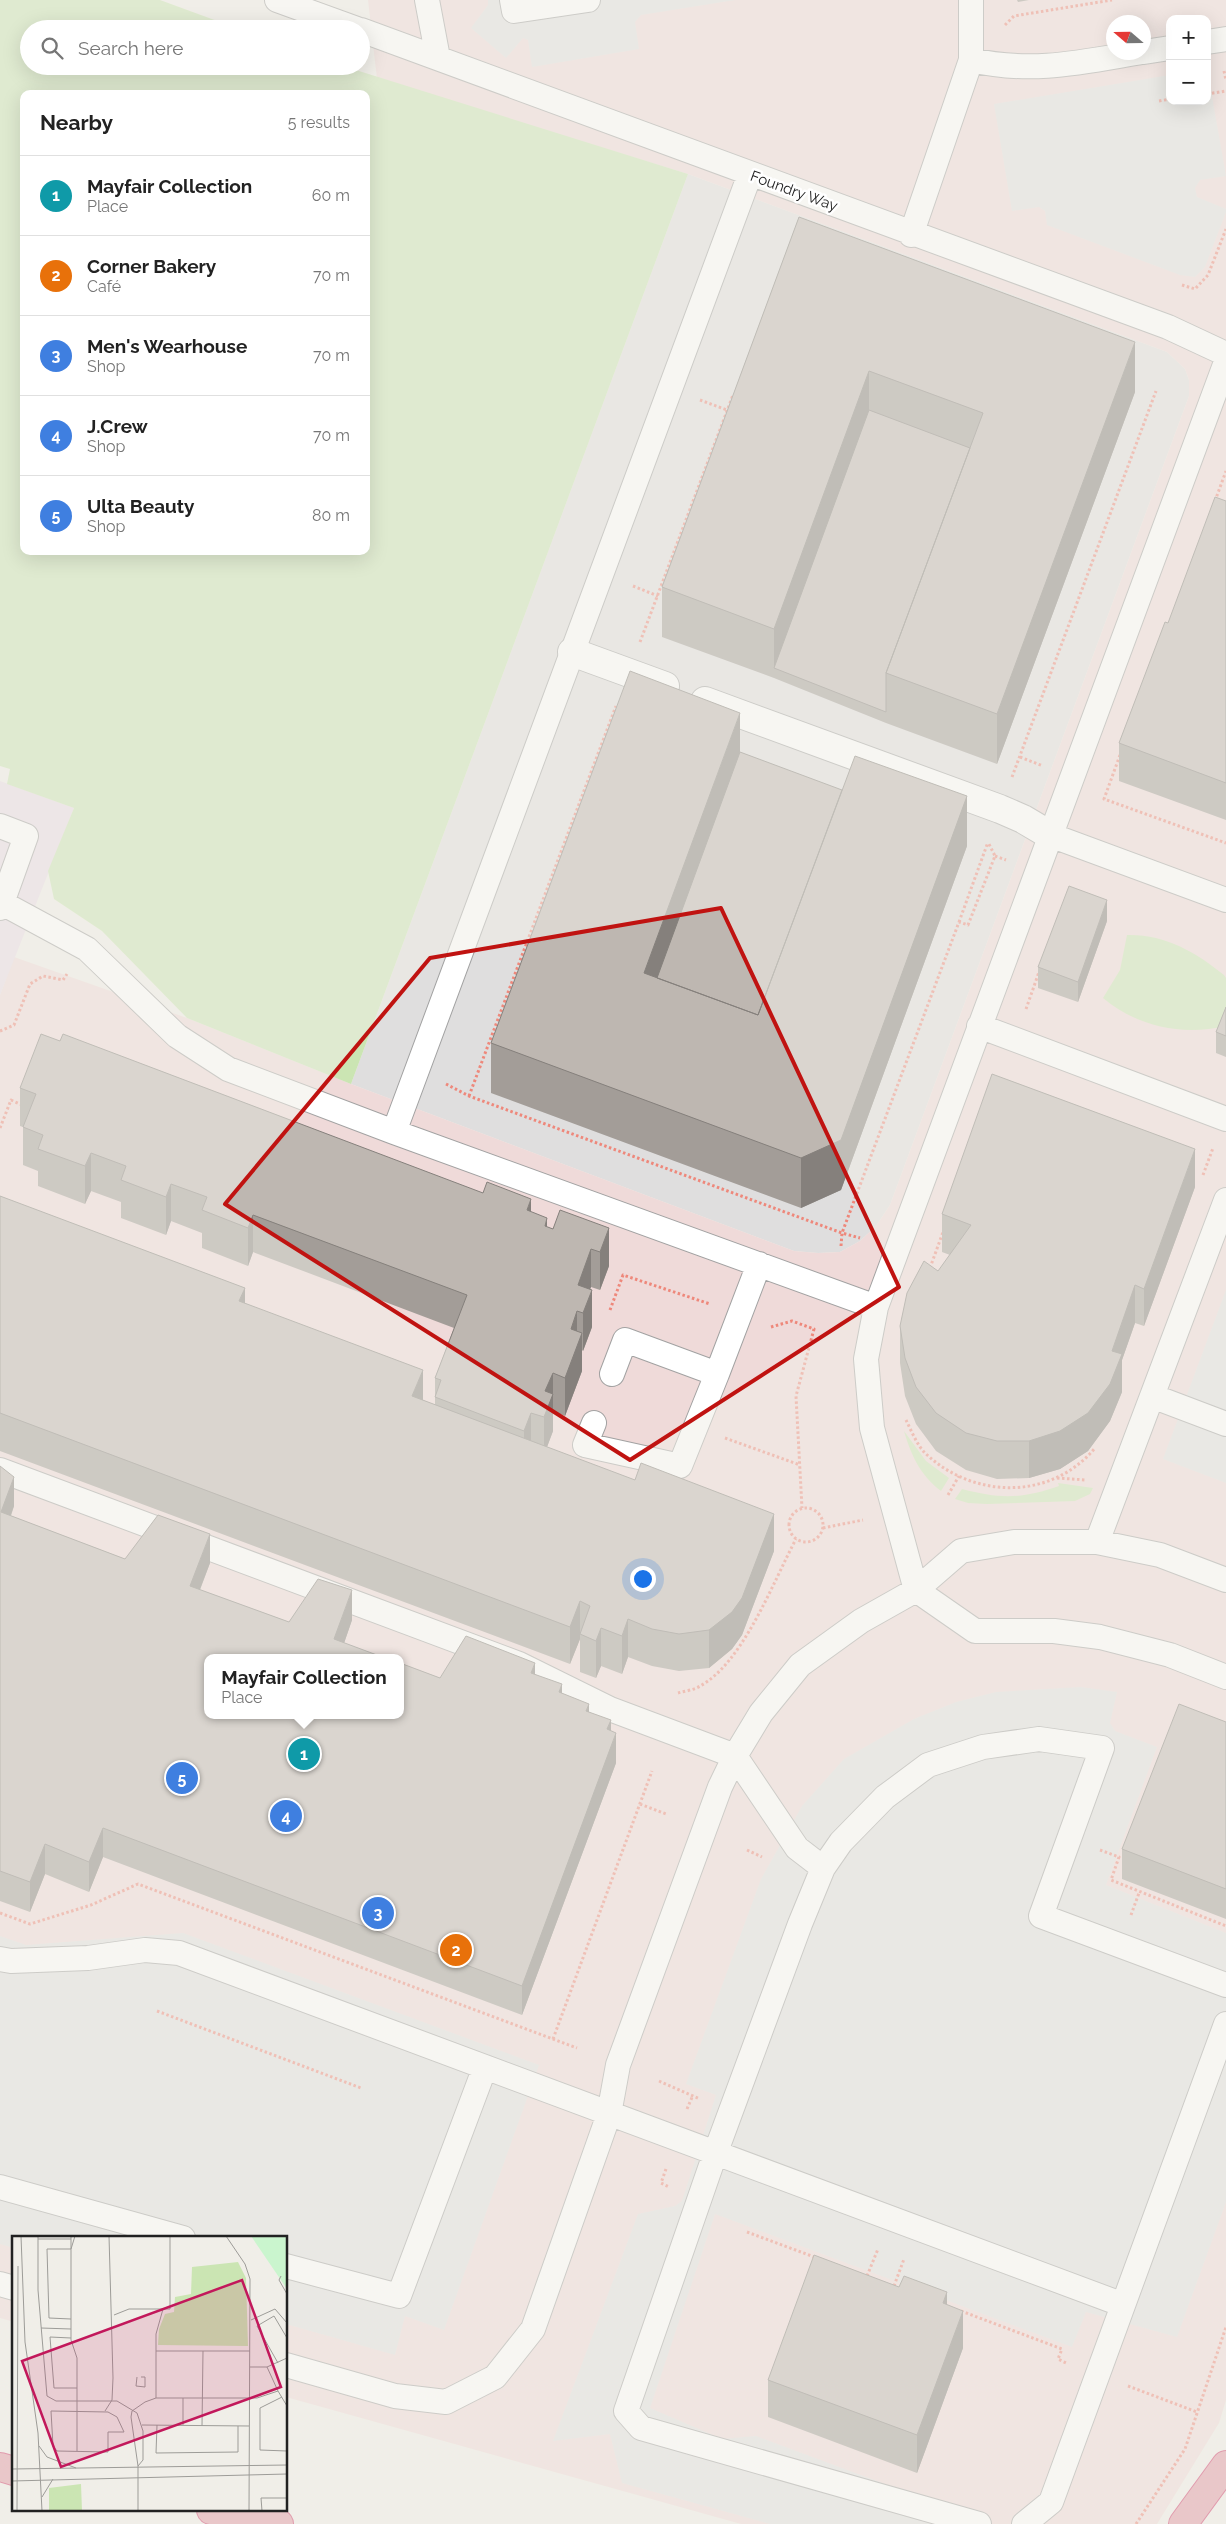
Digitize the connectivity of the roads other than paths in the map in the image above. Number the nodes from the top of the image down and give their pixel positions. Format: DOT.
graph roads {
  1 [pos="277,0"];
  2 [pos="427,0"];
  3 [pos="512,0"];
  4 [pos="588,0"];
  5 [pos="971,0"];
  6 [pos="332,20"];
  7 [pos="370,33"];
  8 [pos="1226,39"];
  9 [pos="1211,41"];
  10 [pos="1166,49"];
  11 [pos="1151,51"];
  12 [pos="438,58"];
  13 [pos="1106,58"];
  14 [pos="971,60"];
  15 [pos="750,174"];
  16 [pos="911,234"];
  17 [pos="1226,354"];
  18 [pos="1226,362"];
  19 [pos="572,652"];
  20 [pos="0,826"];
  21 [pos="1050,835"];
  22 [pos="1226,900"];
  23 [pos="1,906"];
  24 [pos="980,1026"];
  25 [pos="1226,1119"];
  26 [pos="394,1132"];
  27 [pos="1226,1200"];
  28 [pos="759,1264"];
  29 [pos="876,1307"];
  30 [pos="612,1374"];
  31 [pos="717,1374"];
  32 [pos="1152,1396"];
  33 [pos="594,1423"];
  34 [pos="1226,1424"];
  35 [pos="0,1470"];
  36 [pos="1097,1542"];
  37 [pos="1226,1580"];
  38 [pos="916,1590"];
  39 [pos="1226,1676"];
  40 [pos="736,1756"];
  41 [pos="823,1868"];
  42 [pos="0,1959"];
  43 [pos="1226,1985"];
  44 [pos="1226,2024"];
  45 [pos="485,2067"];
  46 [pos="608,2114"];
  47 [pos="715,2154"];
  48 [pos="0,2187"];
  49 [pos="176,2236"];
  50 [pos="288,2267"];
  51 [pos="1122,2304"];
  52 [pos="288,2366"];
  53 [pos="1226,2465"];
  54 [pos="221,2512"];
  55 [pos="279,2524"];
  56 [pos="979,2524"];
  57 [pos="1024,2524"];
  58 [pos="1183,2524"];
  1 -- 6 [label="lane"];
  2 -- 12 [label="lane"];
  3 -- 4 [label="lane"];
  5 -- 14 [label="lane"];
  7 -- 12 [label="lane, Foundry Way"];
  8 -- 9 [label="lane"];
  10 -- 11 [label="lane"];
  12 -- 15 [label="lane, Foundry Way"];
  13 -- 14 [label="lane"];
  14 -- 16 [label="lane"];
  15 -- 16 [label="lane, Foundry Way"];
  15 -- 19 [label="lane"];
  16 -- 17 [label="lane, Foundry Way"];
  18 -- 21 [label="lane"];
  19 -- 21 [label="street"];
  19 -- 26 [label="lane"];
  20 -- 23 [label="lane"];
  21 -- 22 [label="lane"];
  21 -- 24 [label="lane"];
  23 -- 26 [label="lane"];
  24 -- 25 [label="lane"];
  24 -- 29 [label="lane"];
  26 -- 28 [label="lane"];
  27 -- 32 [label="lane"];
  28 -- 29 [label="lane"];
  28 -- 31 [label="lane"];
  29 -- 38 [label="lane"];
  30 -- 31 [label="lane"];
  31 -- 33 [label="lane"];
  32 -- 34 [label="lane"];
  32 -- 36 [label="lane"];
  35 -- 40 [label="lane"];
  36 -- 37 [label="lane"];
  36 -- 38 [label="lane"];
  38 -- 39 [label="lane"];
  38 -- 40 [label="lane"];
  40 -- 41 [label="lane"];
  40 -- 46 [label="lane"];
  41 -- 43 [label="lane"];
  41 -- 47 [label="lane"];
  42 -- 45 [label="lane"];
  44 -- 51 [label="lane"];
  45 -- 46 [label="lane"];
  45 -- 50 [label="lane"];
  46 -- 47 [label="lane"];
  46 -- 52 [label="lane"];
  47 -- 51 [label="lane"];
  47 -- 56 [label="lane"];
  48 -- 49 [label="lane"];
  51 -- 57 [label="lane"];
  53 -- 58 [label="highway"];
  54 -- 55 [label="highway"];
}
